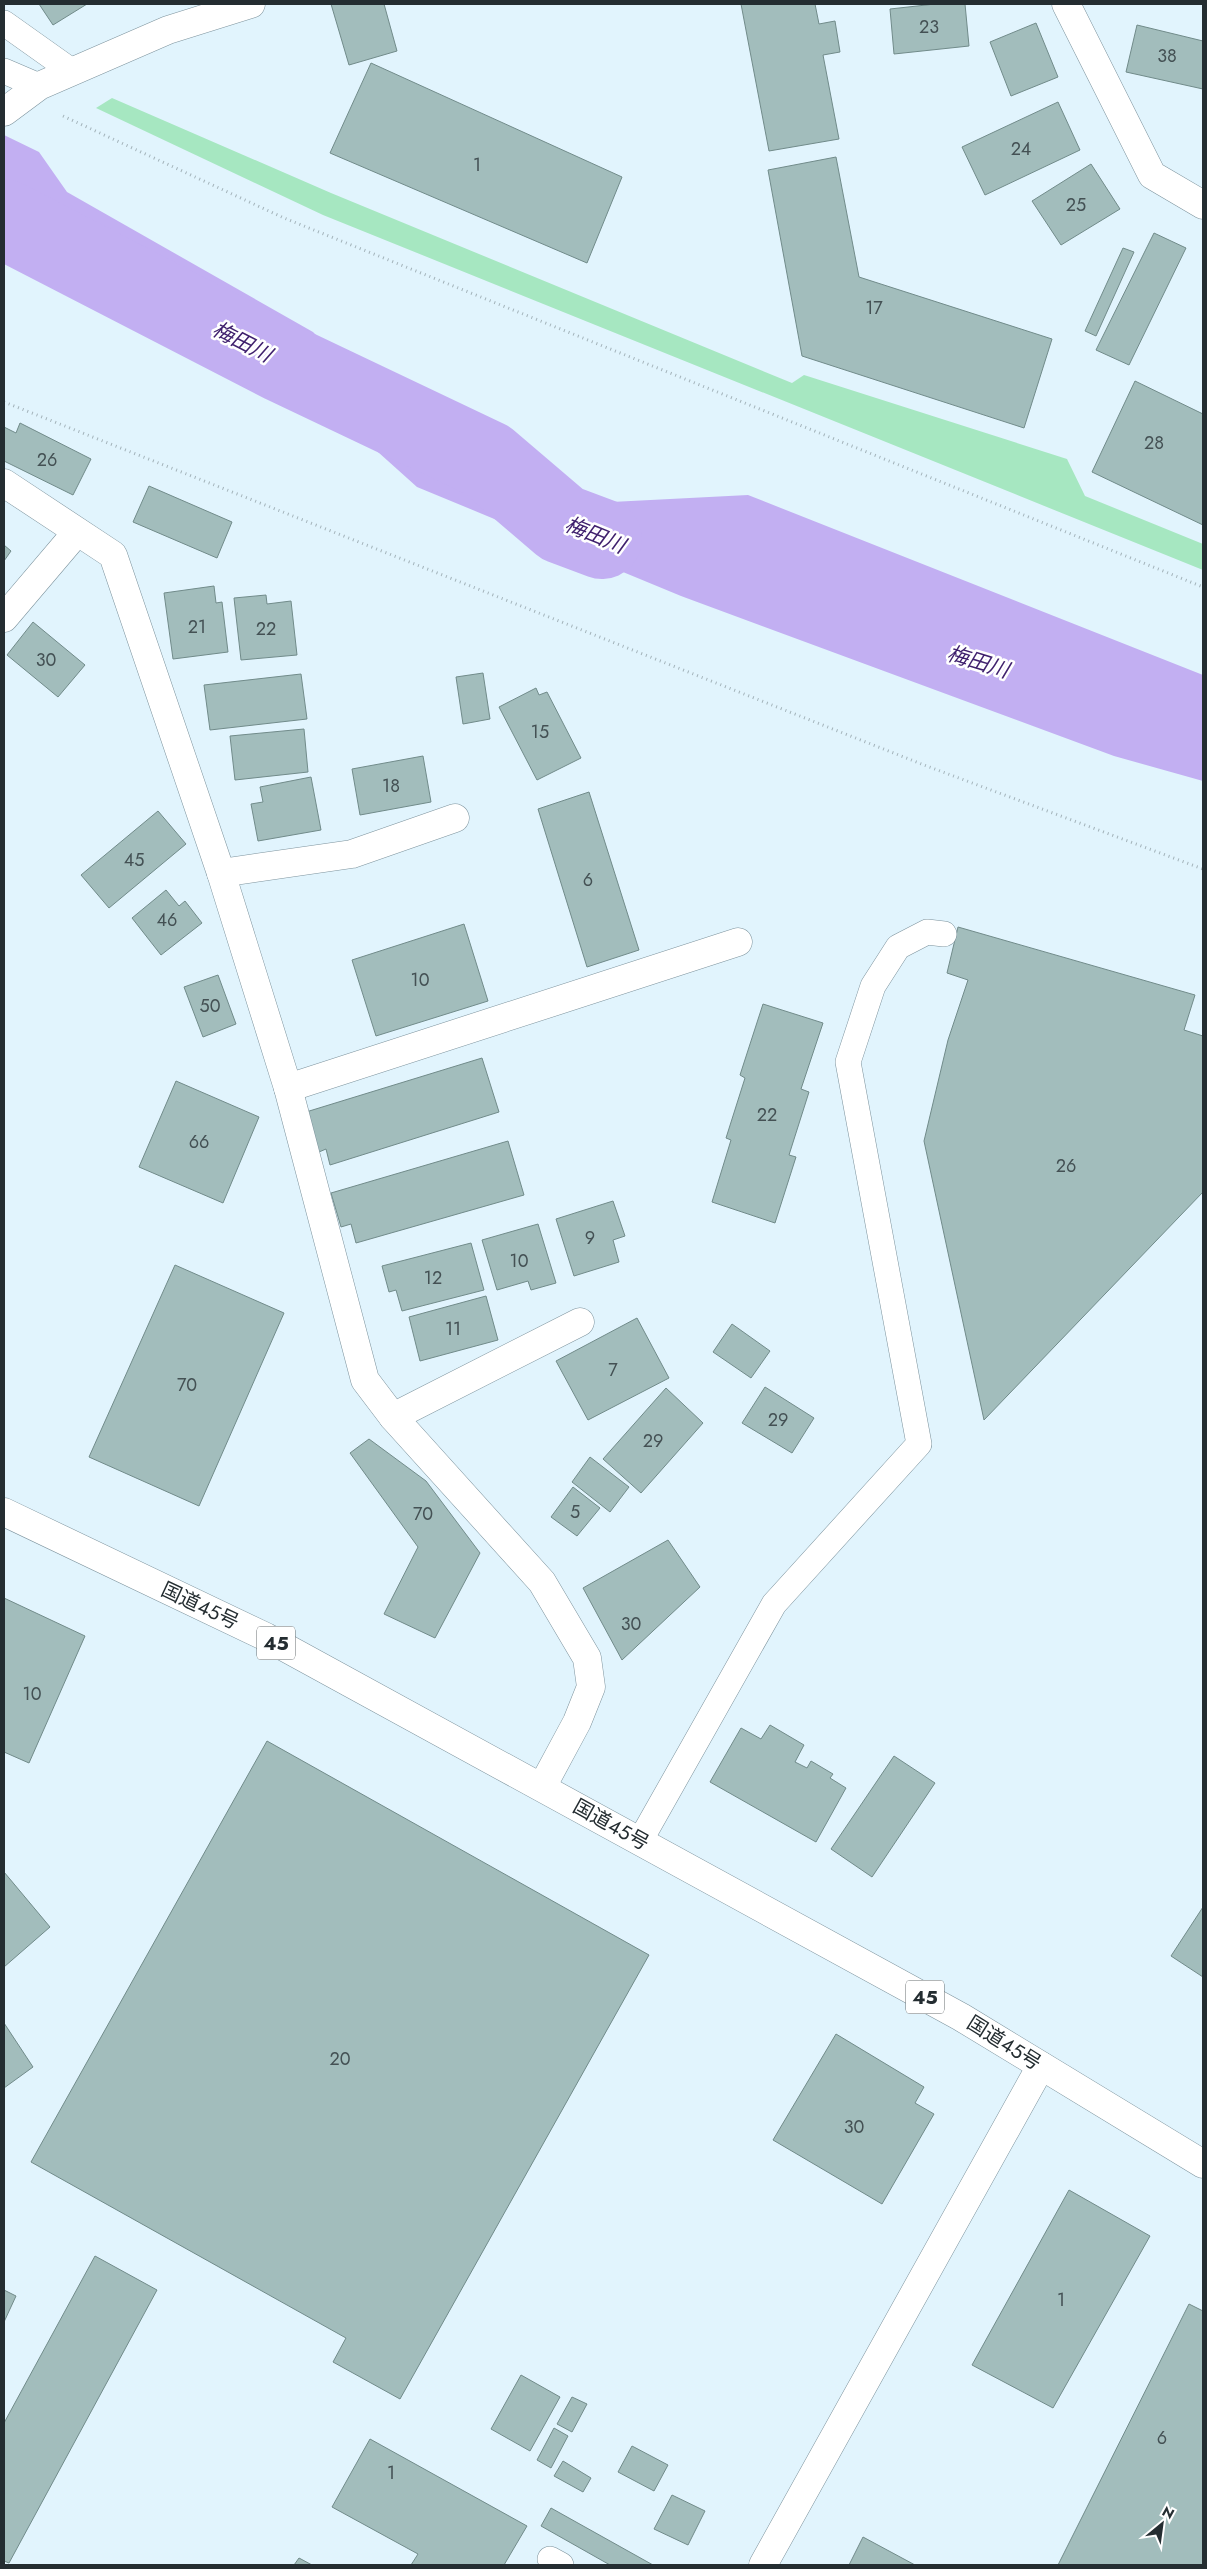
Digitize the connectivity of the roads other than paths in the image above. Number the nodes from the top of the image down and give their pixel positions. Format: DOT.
graph roads {
  1 [pos="251,4"];
  2 [pos="1066,4"];
  3 [pos="4,23"];
  4 [pos="4,71"];
  5 [pos="73,72"];
  6 [pos="19,100"];
  7 [pos="1203,205"];
  8 [pos="4,483"];
  9 [pos="77,532"];
  10 [pos="4,618"];
  11 [pos="455,818"];
  12 [pos="221,873"];
  13 [pos="944,934"];
  14 [pos="738,942"];
  15 [pos="288,1088"];
  16 [pos="580,1322"];
  17 [pos="393,1417"];
  18 [pos="4,1512"];
  19 [pos="542,1787"];
  20 [pos="640,1841"];
  21 [pos="1041,2066"];
  22 [pos="1203,2164"];
  23 [pos="763,2565"];
  1 -- 5 [label="main road"];
  2 -- 7 [label="main road"];
  3 -- 5 [label="lane"];
  4 -- 6 [label="lane"];
  5 -- 6 [label="main road"];
  8 -- 9 [label="main road"];
  9 -- 10 [label="main road"];
  9 -- 12 [label="main road"];
  11 -- 12 [label="main road"];
  12 -- 15 [label="main road"];
  13 -- 20 [label="lane"];
  14 -- 15 [label="main road"];
  15 -- 17 [label="main road"];
  16 -- 17 [label="main road"];
  17 -- 19 [label="main road"];
  18 -- 19 [label="main road, 国道45号 / 45"];
  19 -- 20 [label="main road, 国道45号 / 45"];
  20 -- 21 [label="main road, 国道45号 / 45"];
  21 -- 22 [label="main road, 国道45号 / 45"];
  21 -- 23 [label="main road"];
}
